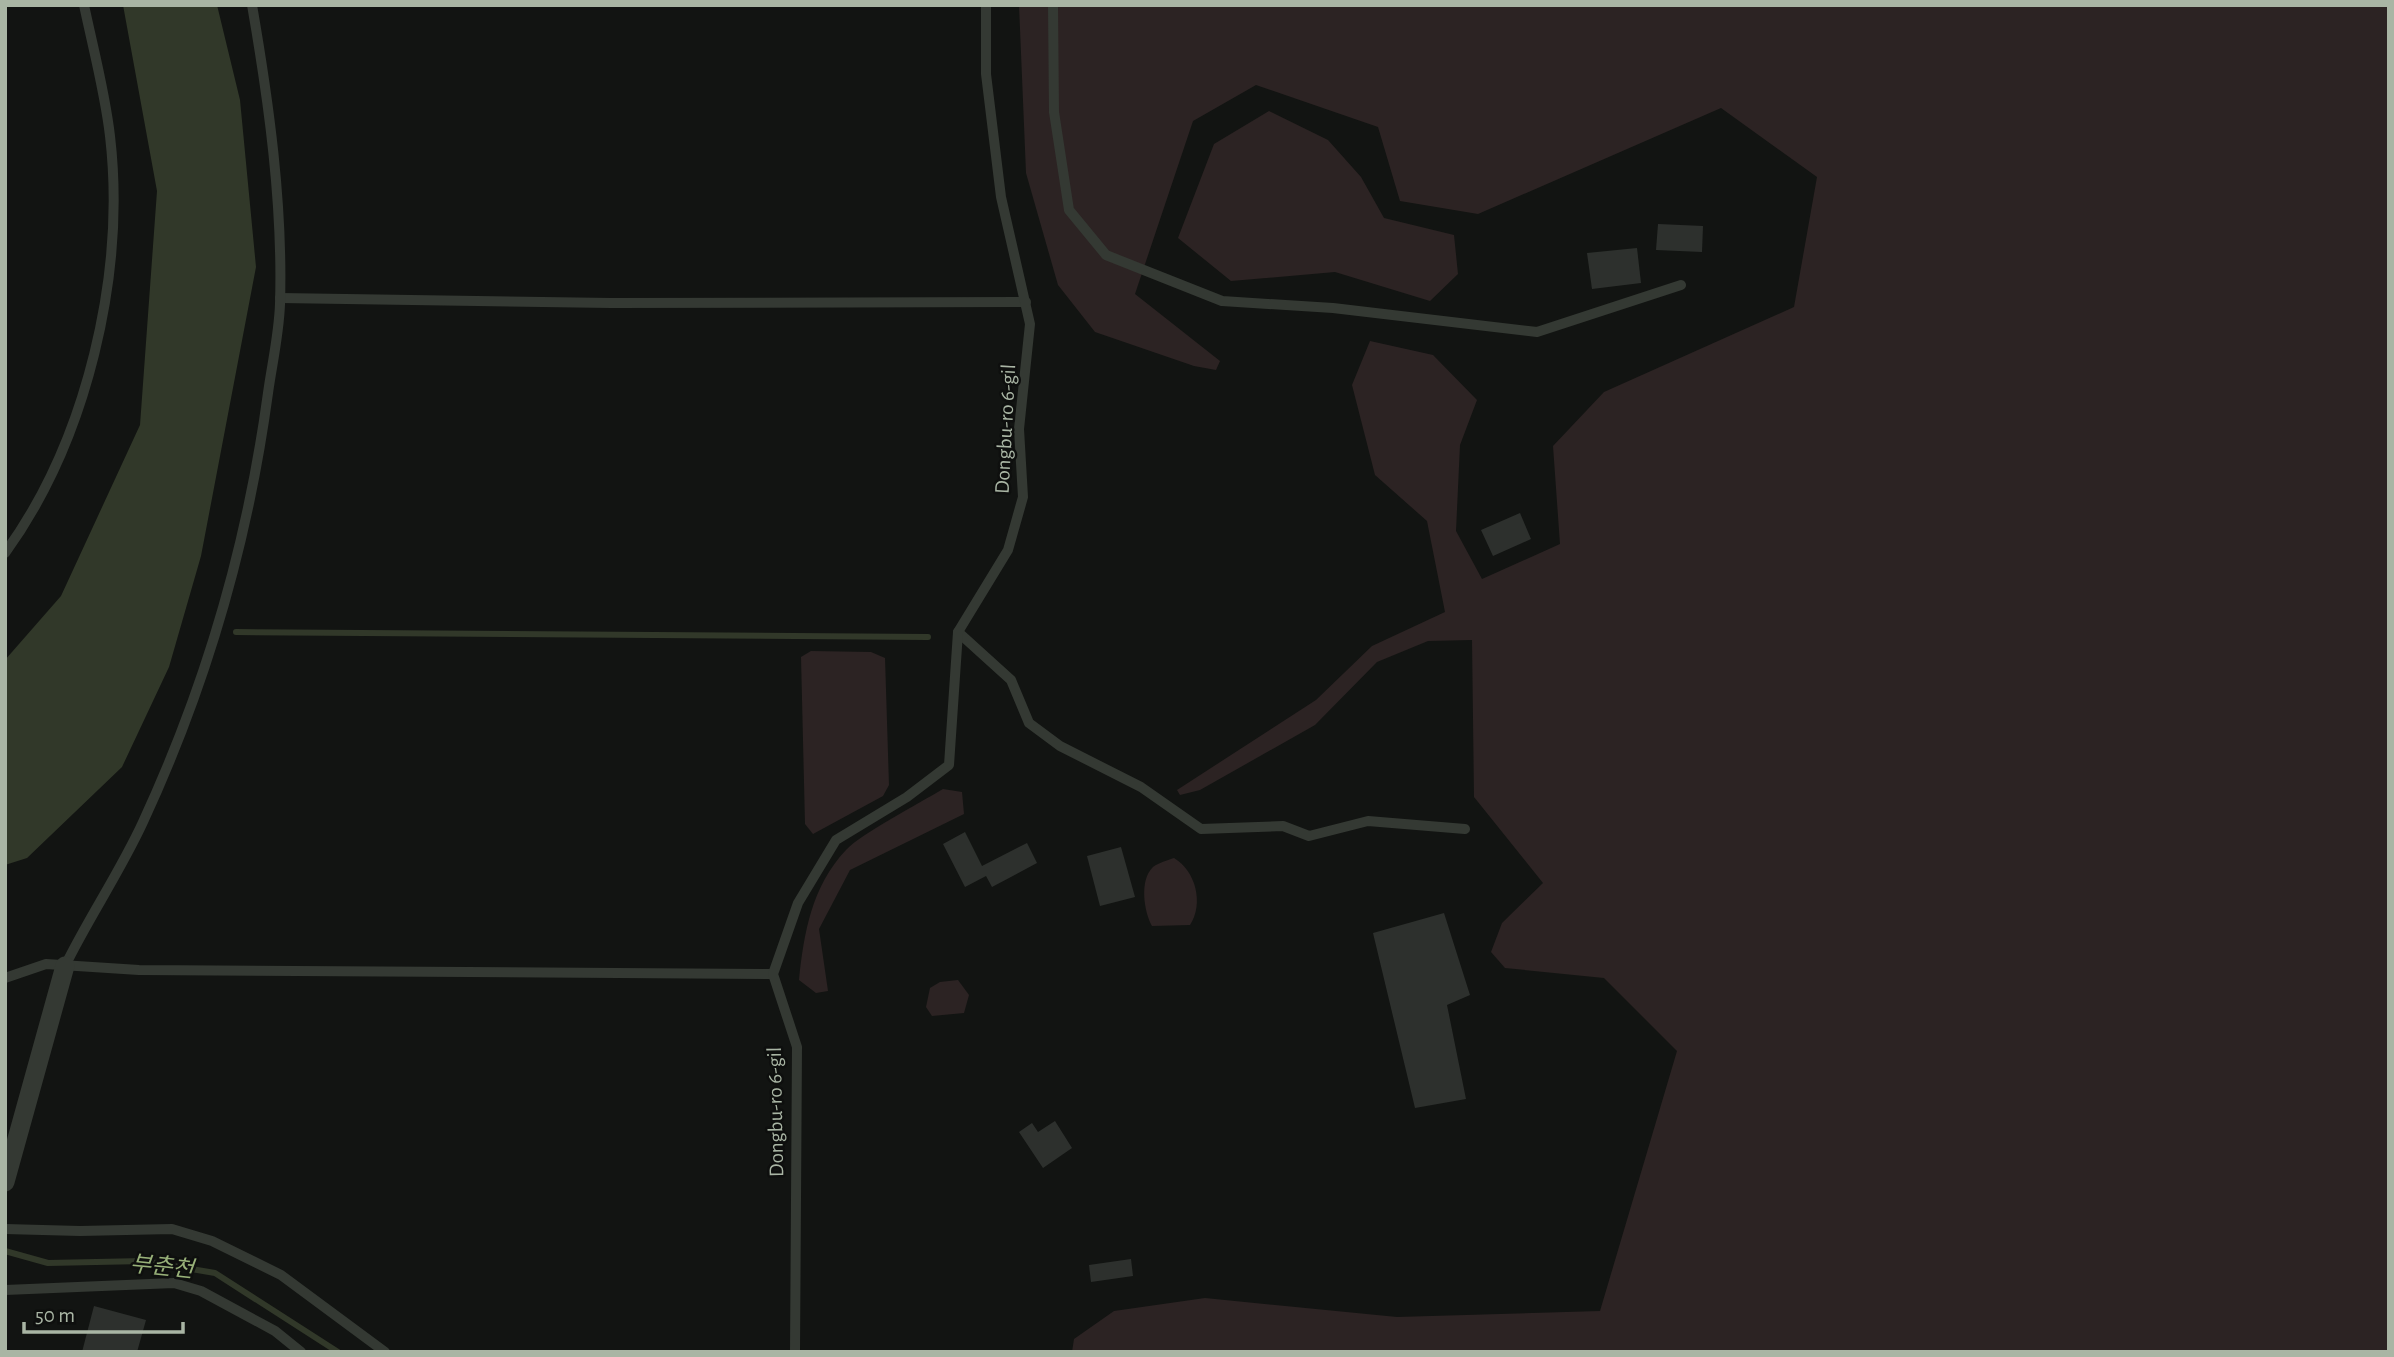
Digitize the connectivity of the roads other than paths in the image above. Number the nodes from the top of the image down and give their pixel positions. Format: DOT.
graph roads {
  1 [pos="84,5"];
  2 [pos="252,5"];
  3 [pos="986,5"];
  4 [pos="1053,5"];
  5 [pos="1681,285"];
  6 [pos="280,298"];
  7 [pos="1026,302"];
  8 [pos="5,553"];
  9 [pos="958,632"];
  10 [pos="1465,829"];
  11 [pos="65,966"];
  12 [pos="773,974"];
  13 [pos="5,978"];
  14 [pos="5,1182"];
  15 [pos="5,1229"];
  16 [pos="5,1290"];
  17 [pos="302,1352"];
  18 [pos="385,1352"];
  19 [pos="795,1352"];
  1 -- 8 [label="lane"];
  2 -- 6 [label="lane"];
  3 -- 7 [label="lane, Dongbu-ro 6-gil"];
  4 -- 5 [label="lane"];
  6 -- 7 [label="lane"];
  6 -- 11 [label="lane"];
  7 -- 9 [label="lane, Dongbu-ro 6-gil"];
  9 -- 10 [label="lane"];
  9 -- 12 [label="lane, Dongbu-ro 6-gil"];
  11 -- 12 [label="lane"];
  11 -- 13 [label="lane"];
  11 -- 14 [label="street"];
  12 -- 19 [label="lane, Dongbu-ro 6-gil"];
  15 -- 18 [label="lane"];
  16 -- 17 [label="lane"];
}
